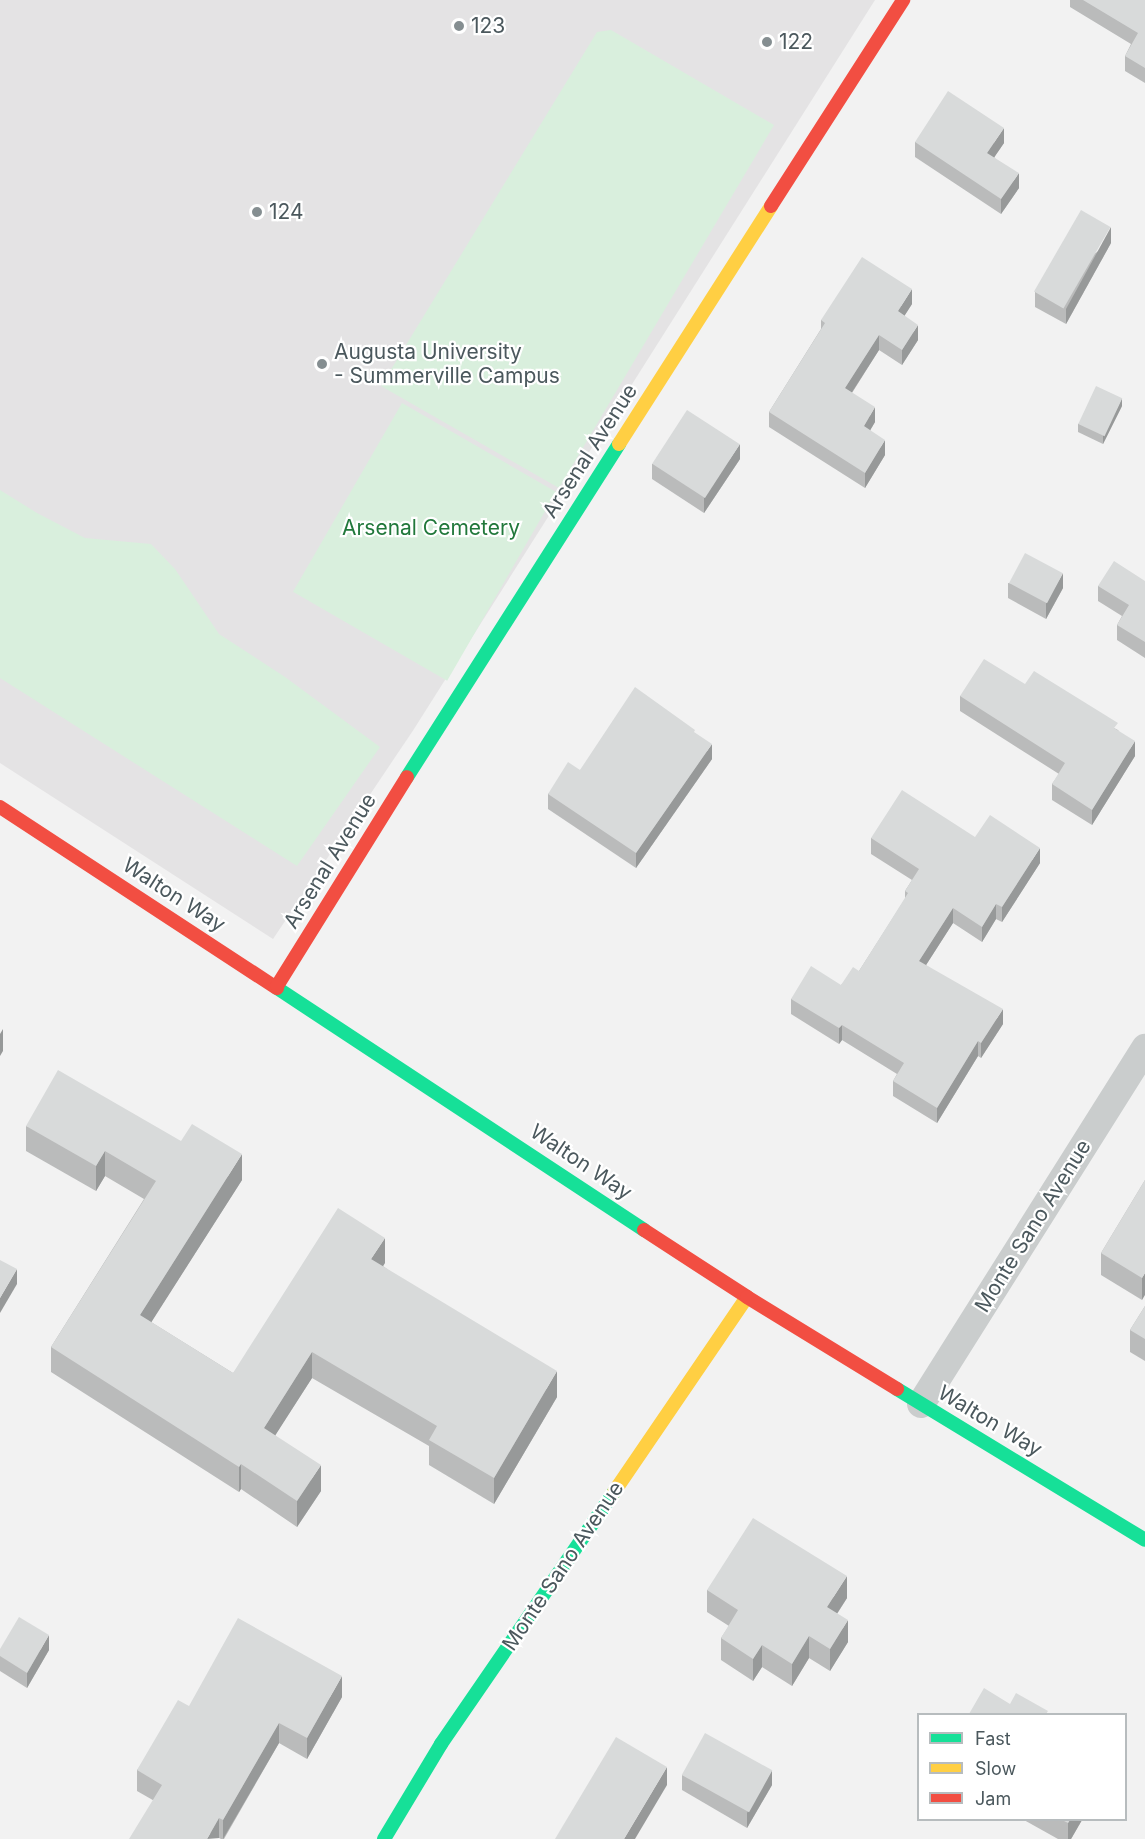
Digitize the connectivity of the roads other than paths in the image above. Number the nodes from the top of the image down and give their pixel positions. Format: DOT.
graph roads {
  1 [pos="903,0"];
  2 [pos="0,807"];
  3 [pos="277,986"];
  4 [pos="1145,1048"];
  5 [pos="747,1297"];
  6 [pos="921,1404"];
  7 [pos="1145,1540"];
  8 [pos="384,1839"];
  1 -- 3 [label="street, Arsenal Avenue"];
  2 -- 3 [label="street, Walton Way"];
  3 -- 5 [label="street, Walton Way"];
  4 -- 6 [label="street, Monte Sano Avenue"];
  5 -- 6 [label="street, Walton Way"];
  5 -- 8 [label="street, Monte Sano Avenue"];
  6 -- 7 [label="street, Walton Way"];
}
